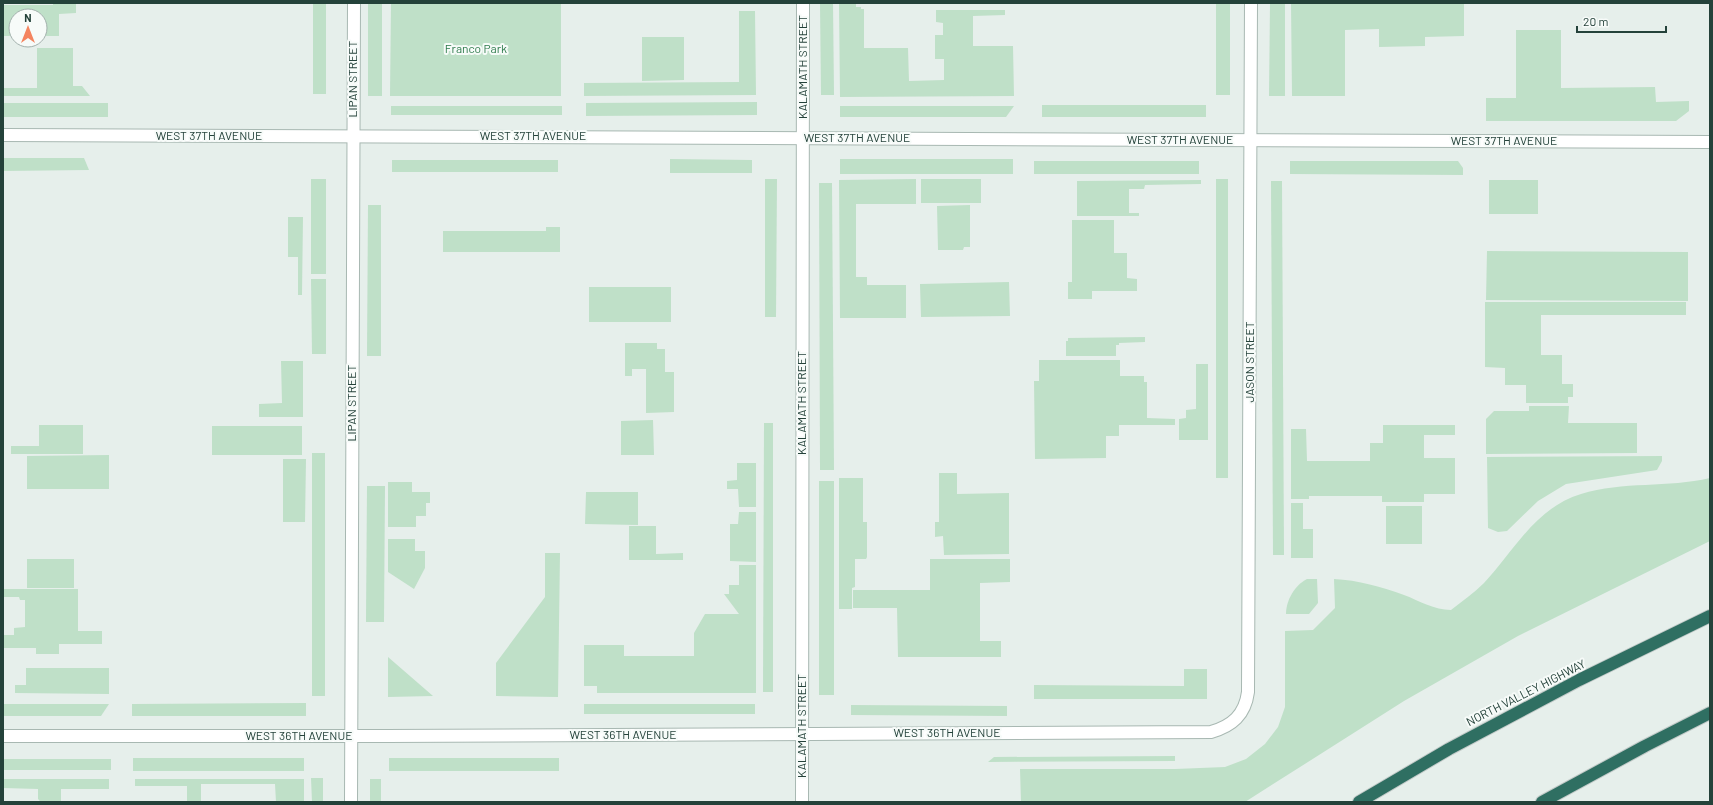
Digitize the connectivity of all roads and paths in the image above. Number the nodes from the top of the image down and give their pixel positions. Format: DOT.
graph roads {
  1 [pos="354,3"];
  2 [pos="803,3"];
  3 [pos="1251,3"];
  4 [pos="3,135"];
  5 [pos="353,136"];
  6 [pos="802,138"];
  7 [pos="1250,140"];
  8 [pos="1710,142"];
  9 [pos="1710,616"];
  10 [pos="1710,713"];
  11 [pos="1238,718"];
  12 [pos="802,734"];
  13 [pos="3,736"];
  14 [pos="351,736"];
  15 [pos="351,802"];
  16 [pos="802,802"];
  17 [pos="1359,802"];
  18 [pos="1542,802"];
  1 -- 5 [label="street, LIPAN STREET"];
  2 -- 6 [label="street, KALAMATH STREET"];
  3 -- 7 [label="street, JASON STREET"];
  4 -- 5 [label="street, WEST 37TH AVENUE"];
  5 -- 6 [label="street, WEST 37TH AVENUE"];
  5 -- 14 [label="street, LIPAN STREET"];
  6 -- 7 [label="street, WEST 37TH AVENUE"];
  6 -- 12 [label="street, KALAMATH STREET"];
  7 -- 8 [label="street, WEST 37TH AVENUE"];
  7 -- 11 [label="street, JASON STREET"];
  9 -- 17 [label="highway, NORTH VALLEY HIGHWAY"];
  10 -- 18 [label="highway"];
  11 -- 12 [label="street, WEST 36TH AVENUE"];
  12 -- 14 [label="street, WEST 36TH AVENUE"];
  12 -- 16 [label="street, KALAMATH STREET"];
  13 -- 14 [label="street, WEST 36TH AVENUE"];
  14 -- 15 [label="street, LIPAN STREET"];
}
